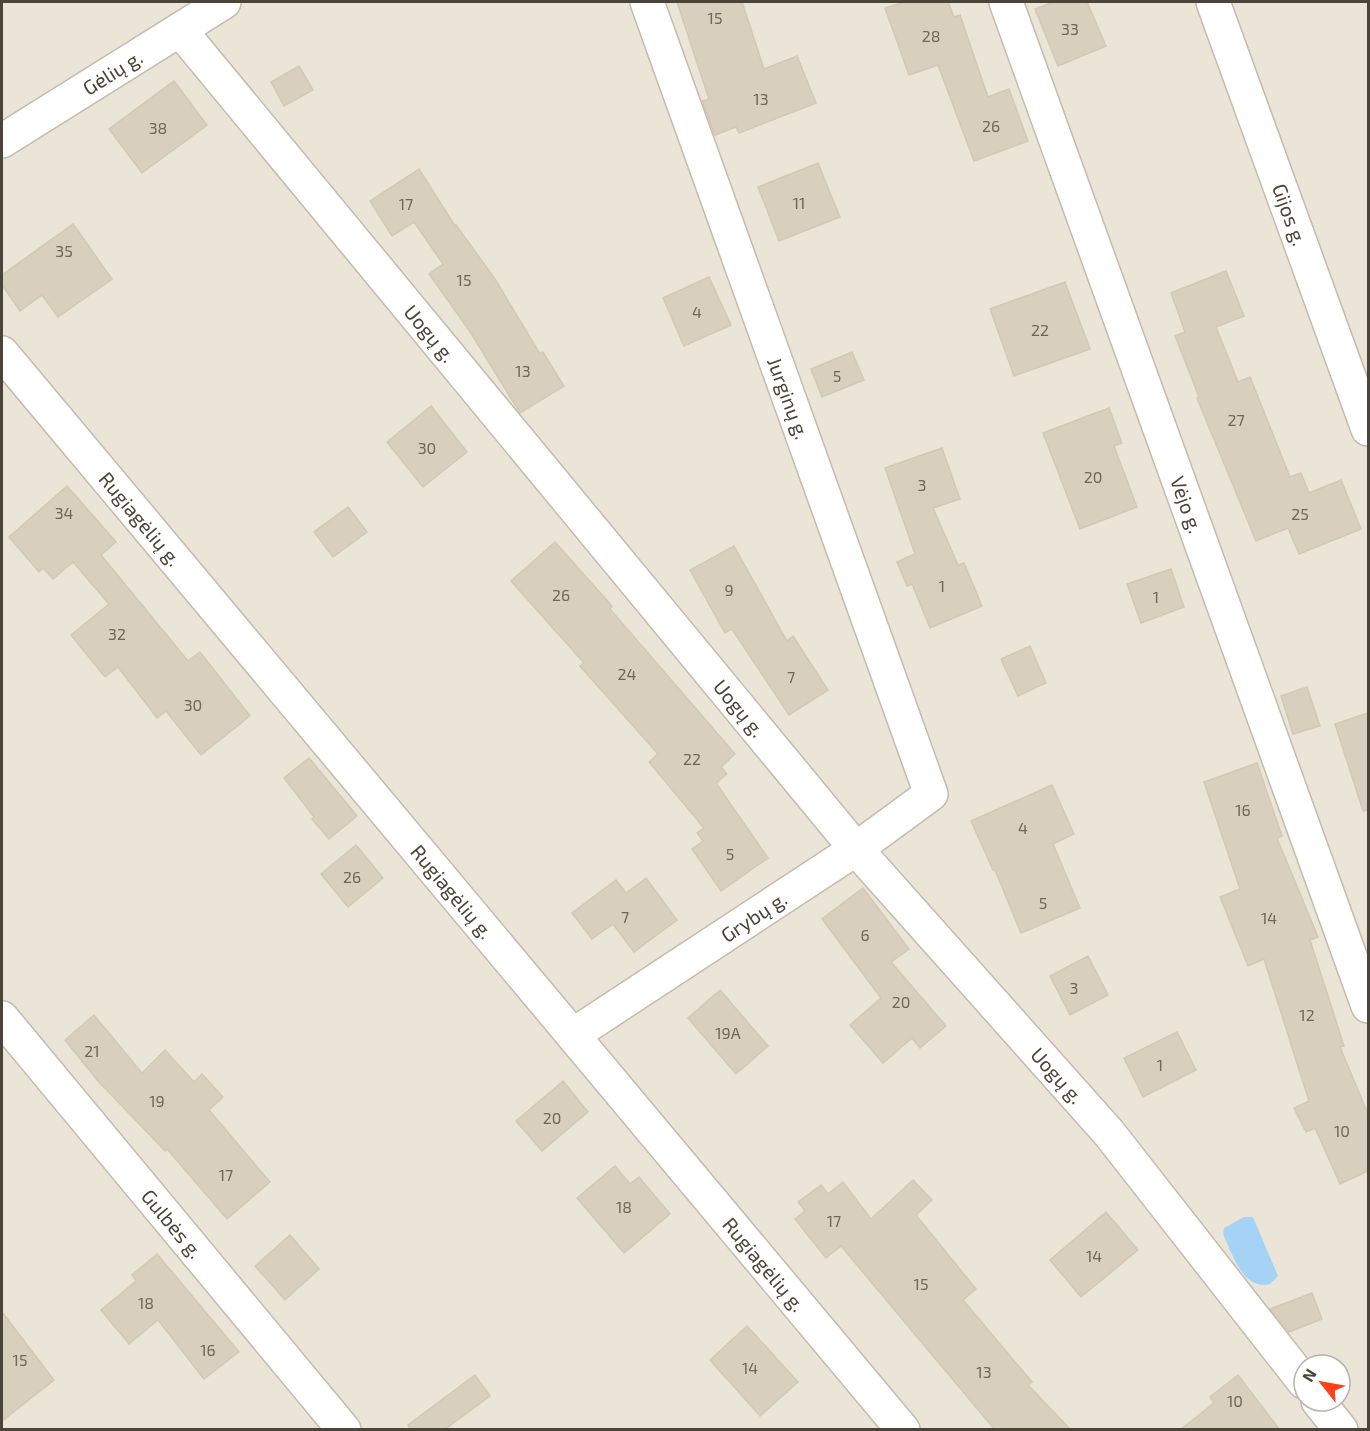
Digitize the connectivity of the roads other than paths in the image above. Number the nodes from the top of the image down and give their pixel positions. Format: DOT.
graph roads {
  1 [pos="224,2"];
  2 [pos="647,2"];
  3 [pos="1006,2"];
  4 [pos="1213,2"];
  5 [pos="180,30"];
  6 [pos="2,141"];
  7 [pos="2,353"];
  8 [pos="1368,429"];
  9 [pos="931,794"];
  10 [pos="856,849"];
  11 [pos="1368,1006"];
  12 [pos="2,1018"];
  13 [pos="573,1035"];
  14 [pos="1292,1367"];
  15 [pos="1328,1413"];
  16 [pos="344,1430"];
  17 [pos="903,1430"];
  18 [pos="1341,1430"];
  1 -- 5 [label="street, Gėlių g."];
  2 -- 9 [label="street, Jurginų g."];
  3 -- 11 [label="street, Vėjo g."];
  4 -- 8 [label="street, Gijos g."];
  5 -- 6 [label="street, Gėlių g."];
  5 -- 10 [label="street, Uogų g."];
  7 -- 13 [label="street, Rugiagėlių g."];
  9 -- 10 [label="street, Grybų g."];
  10 -- 13 [label="street, Grybų g."];
  10 -- 14 [label="street, Uogų g."];
  12 -- 16 [label="street, Gulbės g."];
  13 -- 17 [label="street, Rugiagėlių g."];
  15 -- 18 [label="street"];
}
